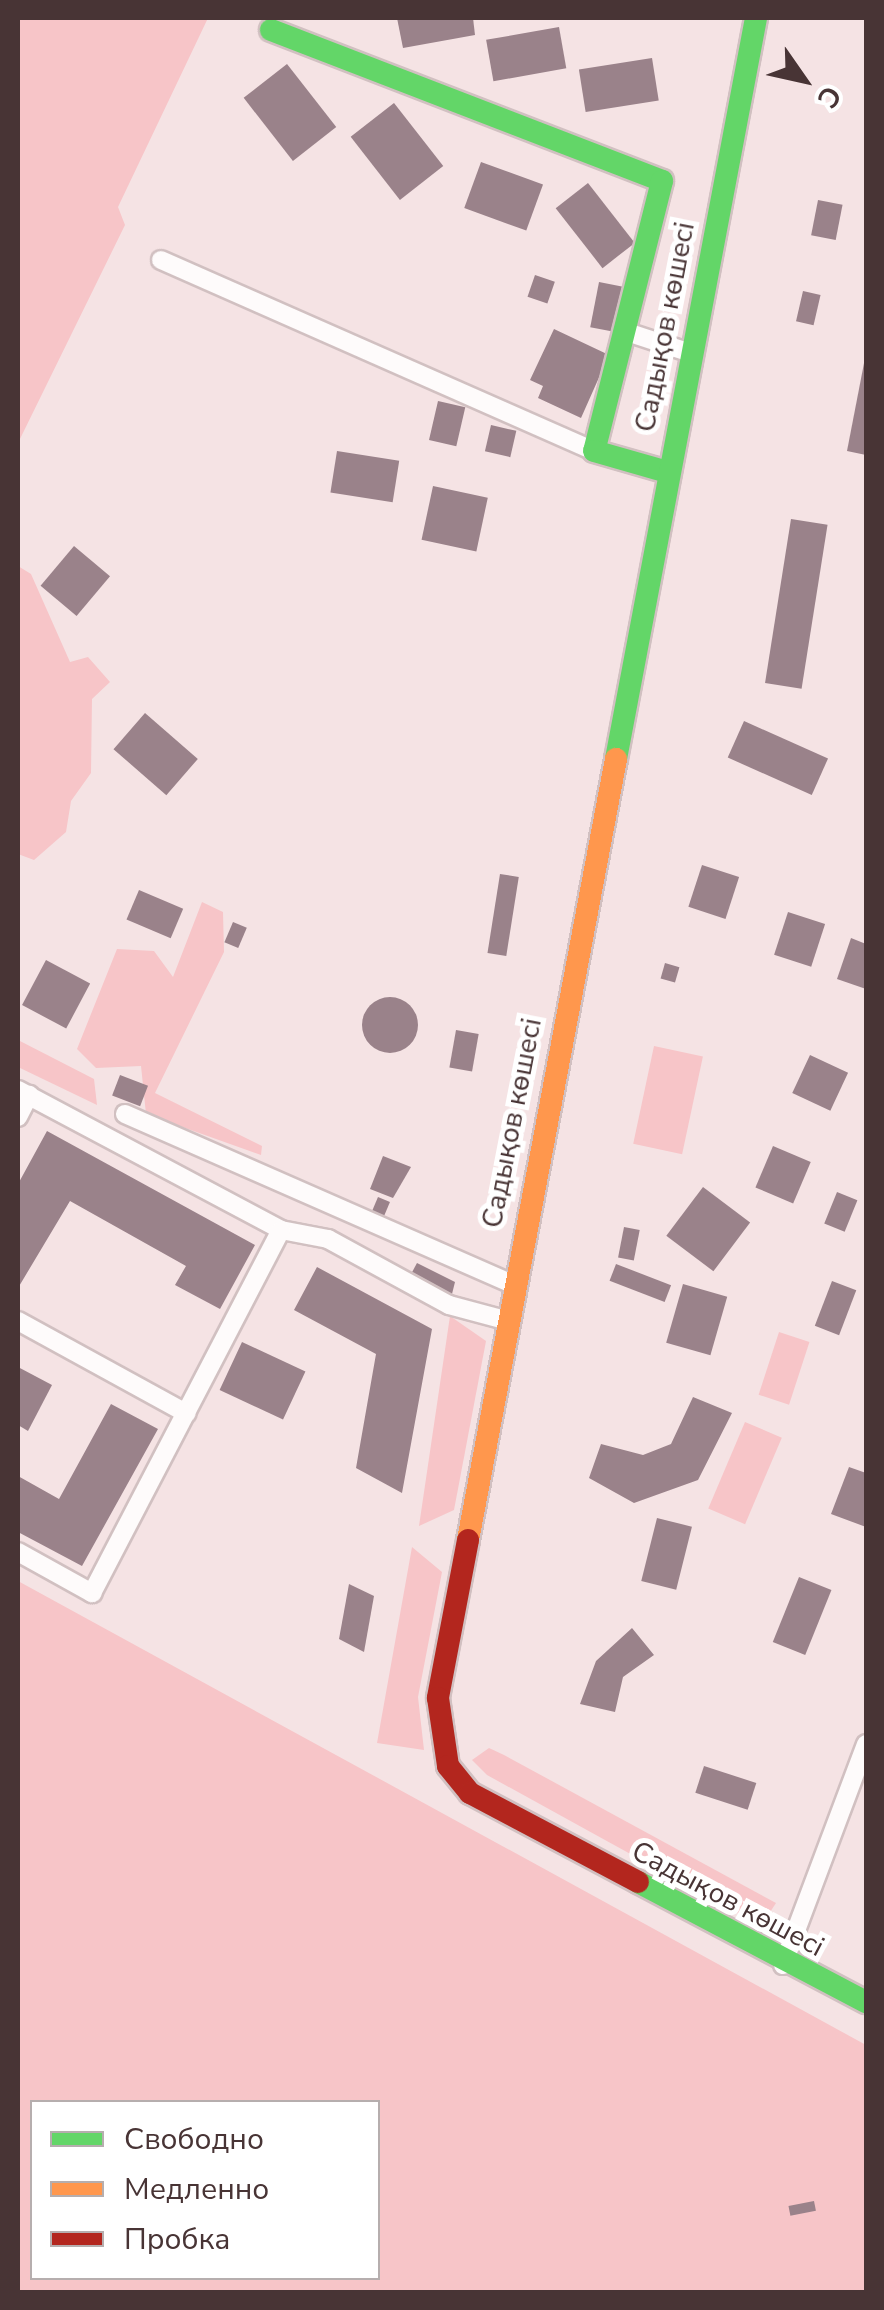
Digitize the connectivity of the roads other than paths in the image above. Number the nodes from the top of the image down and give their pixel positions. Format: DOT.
graph roads {
  1 [pos="756,18"];
  2 [pos="271,30"];
  3 [pos="161,260"];
  4 [pos="624,331"];
  5 [pos="690,354"];
  6 [pos="594,451"];
  7 [pos="668,472"];
  8 [pos="23,1093"];
  9 [pos="125,1114"];
  10 [pos="18,1118"];
  11 [pos="281,1230"];
  12 [pos="512,1284"];
  13 [pos="18,1320"];
  14 [pos="505,1320"];
  15 [pos="186,1413"];
  16 [pos="18,1552"];
  17 [pos="866,1744"];
  18 [pos="784,1964"];
  19 [pos="866,2002"];
  1 -- 5 [label="street, Садықов көшесі"];
  2 -- 4 [label="street"];
  3 -- 6 [label="street"];
  4 -- 5 [label="street"];
  4 -- 6 [label="street"];
  5 -- 7 [label="street, Садықов көшесі"];
  6 -- 7 [label="street"];
  7 -- 12 [label="street, Садықов көшесі"];
  8 -- 10 [label="street"];
  8 -- 11 [label="street"];
  9 -- 12 [label="street"];
  11 -- 14 [label="street"];
  11 -- 15 [label="street"];
  12 -- 14 [label="street, Садықов көшесі"];
  13 -- 15 [label="street"];
  14 -- 18 [label="street, Садықов көшесі"];
  15 -- 16 [label="street"];
  17 -- 18 [label="street"];
  18 -- 19 [label="street, Садықов көшесі"];
}
